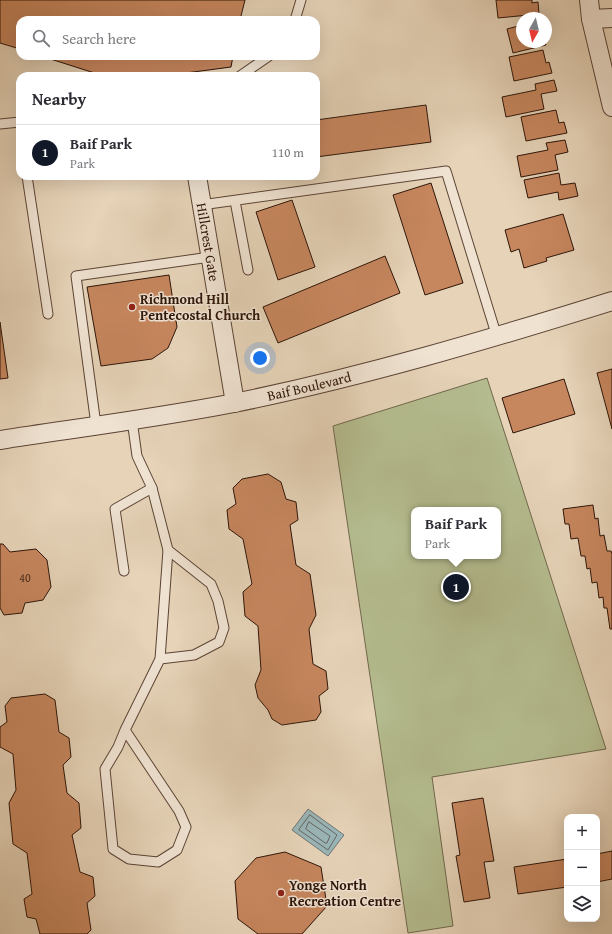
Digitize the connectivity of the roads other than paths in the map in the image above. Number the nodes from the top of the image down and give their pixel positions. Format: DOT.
graph roads {
  1 [pos="301,0"];
  2 [pos="589,0"];
  3 [pos="295,16"];
  4 [pos="612,18"];
  5 [pos="591,19"];
  6 [pos="263,60"];
  7 [pos="246,72"];
  8 [pos="612,107"];
  9 [pos="16,122"];
  10 [pos="0,124"];
  11 [pos="28,180"];
  12 [pos="198,180"];
  13 [pos="235,201"];
  14 [pos="201,205"];
  15 [pos="210,256"];
  16 [pos="248,270"];
  17 [pos="612,301"];
  18 [pos="48,314"];
  19 [pos="497,337"];
  20 [pos="235,403"];
  21 [pos="132,420"];
  22 [pos="96,425"];
  23 [pos="0,440"];
  24 [pos="152,488"];
  25 [pos="168,550"];
  26 [pos="124,571"];
  27 [pos="160,659"];
  28 [pos="125,730"];
  1 -- 3 [label="lane"];
  2 -- 5 [label="street"];
  4 -- 5 [label="street"];
  5 -- 8 [label="street"];
  6 -- 7 [label="lane"];
  9 -- 10 [label="lane"];
  11 -- 18 [label="lane"];
  12 -- 14 [label="street, Hillcrest Gate"];
  13 -- 14 [label="lane"];
  13 -- 16 [label="lane"];
  13 -- 19 [label="lane"];
  14 -- 15 [label="street, Hillcrest Gate"];
  15 -- 20 [label="street, Hillcrest Gate"];
  15 -- 22 [label="lane"];
  17 -- 19 [label="street, Baif Boulevard"];
  19 -- 20 [label="street, Baif Boulevard"];
  20 -- 21 [label="street, Baif Boulevard"];
  21 -- 22 [label="street, Baif Boulevard"];
  21 -- 24 [label="lane"];
  22 -- 23 [label="street, Baif Boulevard"];
  24 -- 25 [label="lane"];
  24 -- 26 [label="lane"];
  25 -- 27 [label="lane"];
  25 -- 27 [label="lane"];
  27 -- 28 [label="lane"];
  28 -- 28 [label="lane"];
}
